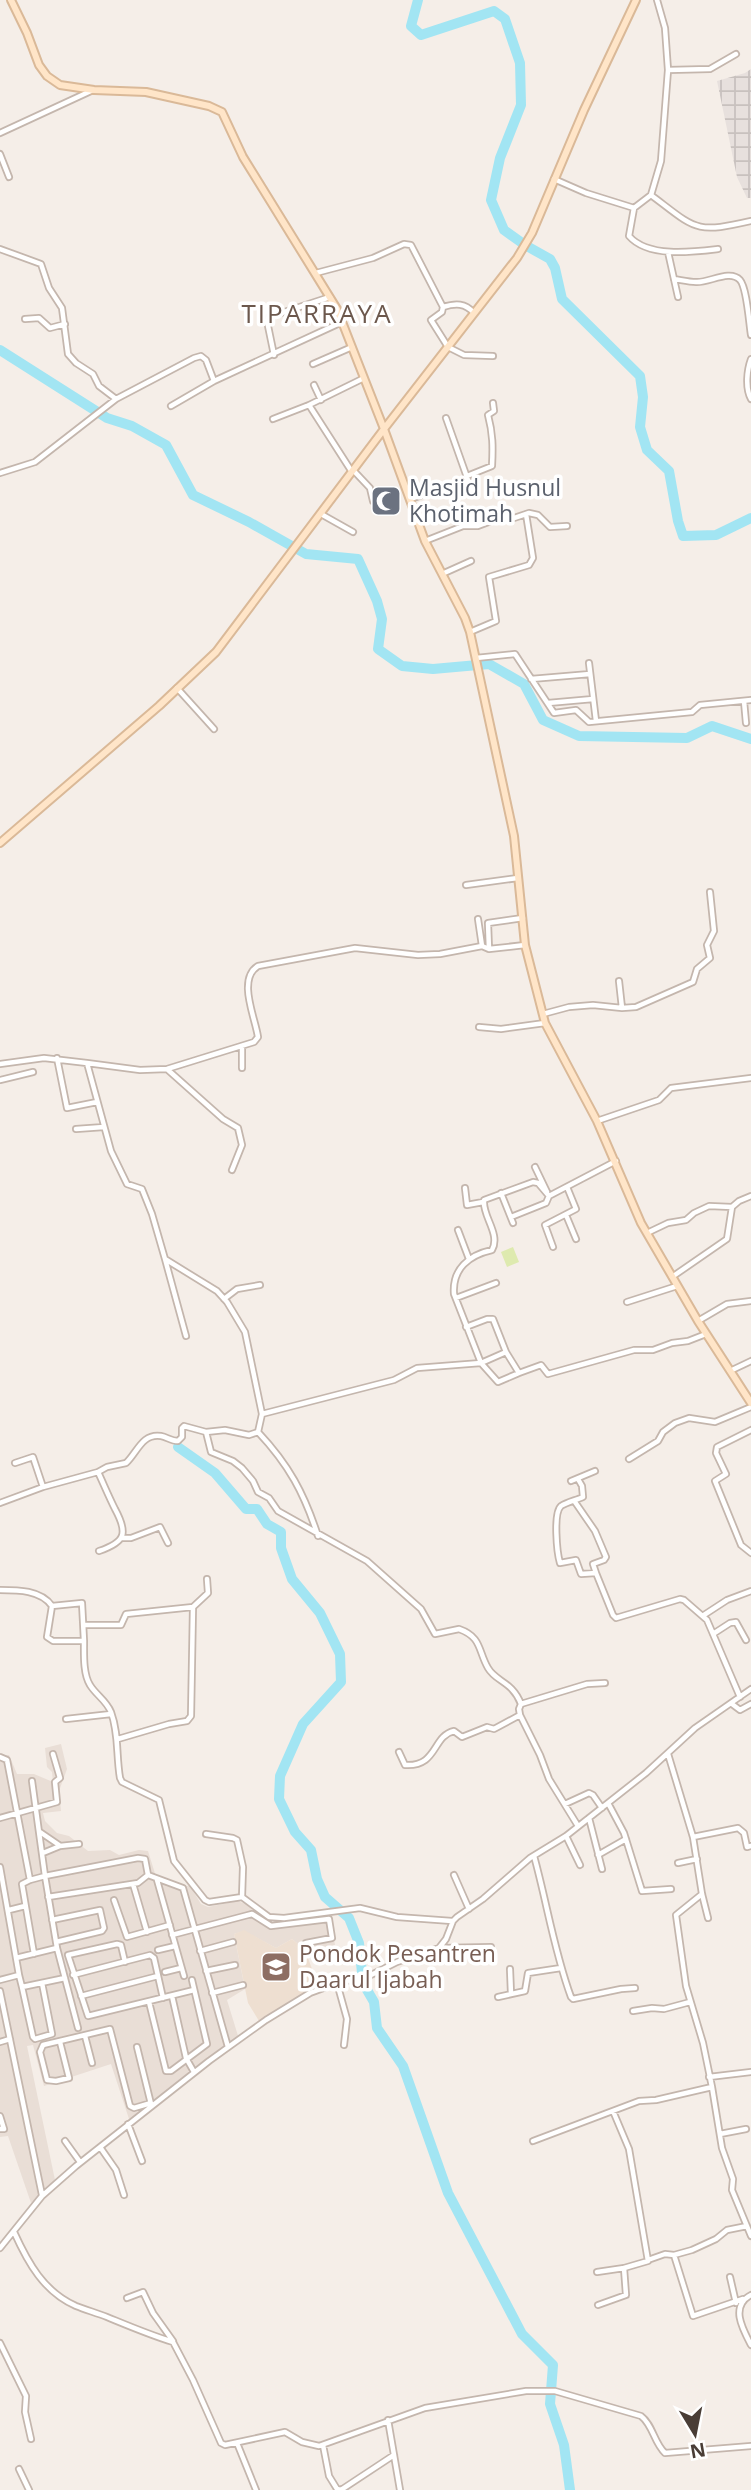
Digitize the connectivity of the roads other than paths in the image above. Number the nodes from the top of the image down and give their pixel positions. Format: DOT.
graph roads {
  1 [pos="11,0"];
  2 [pos="636,0"];
  3 [pos="657,0"];
  4 [pos="736,54"];
  5 [pos="668,70"];
  6 [pos="94,90"];
  7 [pos="0,133"];
  8 [pos="0,154"];
  9 [pos="9,177"];
  10 [pos="554,179"];
  11 [pos="651,195"];
  12 [pos="634,208"];
  13 [pos="751,220"];
  14 [pos="0,249"];
  15 [pos="718,249"];
  16 [pos="668,252"];
  17 [pos="316,272"];
  18 [pos="674,279"];
  19 [pos="331,297"];
  20 [pos="678,297"];
  21 [pos="443,307"];
  22 [pos="474,313"];
  23 [pos="25,319"];
  24 [pos="342,322"];
  25 [pos="65,324"];
  26 [pos="751,335"];
  27 [pos="352,347"];
  28 [pos="448,347"];
  29 [pos="274,355"];
  30 [pos="493,356"];
  31 [pos="751,359"];
  32 [pos="313,364"];
  33 [pos="364,378"];
  34 [pos="214,382"];
  35 [pos="314,385"];
  36 [pos="116,399"];
  37 [pos="751,399"];
  38 [pos="321,400"];
  39 [pos="493,403"];
  40 [pos="309,405"];
  41 [pos="171,406"];
  42 [pos="446,418"];
  43 [pos="273,419"];
  44 [pos="384,429"];
  45 [pos="352,471"];
  46 [pos="0,473"];
  47 [pos="467,476"];
  48 [pos="411,499"];
  49 [pos="373,500"];
  50 [pos="320,514"];
  51 [pos="526,514"];
  52 [pos="567,526"];
  53 [pos="353,533"];
  54 [pos="425,541"];
  55 [pos="471,561"];
  56 [pos="442,574"];
  57 [pos="470,632"];
  58 [pos="477,660"];
  59 [pos="589,663"];
  60 [pos="590,674"];
  61 [pos="531,678"];
  62 [pos="177,688"];
  63 [pos="593,699"];
  64 [pos="751,700"];
  65 [pos="744,701"];
  66 [pos="548,704"];
  67 [pos="596,721"];
  68 [pos="746,723"];
  69 [pos="214,729"];
  70 [pos="0,843"];
  71 [pos="519,877"];
  72 [pos="466,885"];
  73 [pos="710,892"];
  74 [pos="523,918"];
  75 [pos="478,919"];
  76 [pos="525,945"];
  77 [pos="482,947"];
  78 [pos="489,949"];
  79 [pos="619,981"];
  80 [pos="622,1008"];
  81 [pos="543,1014"];
  82 [pos="545,1023"];
  83 [pos="479,1027"];
  84 [pos="242,1046"];
  85 [pos="57,1058"];
  86 [pos="87,1063"];
  87 [pos="0,1064"];
  88 [pos="242,1068"];
  89 [pos="167,1069"];
  90 [pos="33,1072"];
  91 [pos="751,1078"];
  92 [pos="0,1080"];
  93 [pos="97,1102"];
  94 [pos="597,1121"];
  95 [pos="104,1126"];
  96 [pos="76,1129"];
  97 [pos="616,1161"];
  98 [pos="535,1167"];
  99 [pos="232,1170"];
  100 [pos="567,1187"];
  101 [pos="464,1188"];
  102 [pos="501,1193"];
  103 [pos="549,1196"];
  104 [pos="751,1196"];
  105 [pos="483,1202"];
  106 [pos="732,1207"];
  107 [pos="566,1215"];
  108 [pos="458,1230"];
  109 [pos="647,1233"];
  110 [pos="576,1239"];
  111 [pos="553,1247"];
  112 [pos="165,1259"];
  113 [pos="469,1259"];
  114 [pos="672,1277"];
  115 [pos="496,1283"];
  116 [pos="260,1285"];
  117 [pos="677,1286"];
  118 [pos="456,1298"];
  119 [pos="224,1299"];
  120 [pos="751,1301"];
  121 [pos="627,1302"];
  122 [pos="698,1321"];
  123 [pos="466,1327"];
  124 [pos="706,1333"];
  125 [pos="186,1336"];
  126 [pos="506,1352"];
  127 [pos="751,1361"];
  128 [pos="481,1363"];
  129 [pos="730,1371"];
  130 [pos="519,1373"];
  131 [pos="751,1405"];
  132 [pos="262,1414"];
  133 [pos="751,1430"];
  134 [pos="206,1432"];
  135 [pos="258,1432"];
  136 [pos="629,1459"];
  137 [pos="15,1463"];
  138 [pos="595,1471"];
  139 [pos="98,1472"];
  140 [pos="578,1479"];
  141 [pos="571,1481"];
  142 [pos="43,1487"];
  143 [pos="575,1501"];
  144 [pos="0,1503"];
  145 [pos="318,1536"];
  146 [pos="122,1538"];
  147 [pos="168,1543"];
  148 [pos="99,1551"];
  149 [pos="751,1553"];
  150 [pos="597,1574"];
  151 [pos="207,1579"];
  152 [pos="0,1590"];
  153 [pos="751,1591"];
  154 [pos="52,1606"];
  155 [pos="193,1607"];
  156 [pos="704,1615"];
  157 [pos="84,1625"];
  158 [pos="713,1634"];
  159 [pos="746,1640"];
  160 [pos="84,1641"];
  161 [pos="605,1683"];
  162 [pos="751,1689"];
  163 [pos="740,1697"];
  164 [pos="521,1704"];
  165 [pos="732,1704"];
  166 [pos="751,1704"];
  167 [pos="111,1714"];
  168 [pos="520,1715"];
  169 [pos="66,1719"];
  170 [pos="118,1739"];
  171 [pos="399,1752"];
  172 [pos="53,1754"];
  173 [pos="668,1754"];
  174 [pos="0,1757"];
  175 [pos="32,1781"];
  176 [pos="608,1803"];
  177 [pos="565,1804"];
  178 [pos="36,1808"];
  179 [pos="602,1808"];
  180 [pos="17,1813"];
  181 [pos="0,1818"];
  182 [pos="589,1818"];
  183 [pos="578,1826"];
  184 [pos="40,1832"];
  185 [pos="206,1834"];
  186 [pos="566,1836"];
  187 [pos="693,1837"];
  188 [pos="626,1839"];
  189 [pos="79,1844"];
  190 [pos="60,1846"];
  191 [pos="751,1846"];
  192 [pos="43,1853"];
  193 [pos="598,1855"];
  194 [pos="534,1856"];
  195 [pos="697,1858"];
  196 [pos="678,1863"];
  197 [pos="580,1865"];
  198 [pos="0,1867"];
  199 [pos="602,1869"];
  200 [pos="148,1875"];
  201 [pos="454,1875"];
  202 [pos="45,1876"];
  203 [pos="30,1880"];
  204 [pos="157,1880"];
  205 [pos="133,1884"];
  206 [pos="671,1889"];
  207 [pos="702,1894"];
  208 [pos="48,1897"];
  209 [pos="242,1897"];
  210 [pos="114,1900"];
  211 [pos="25,1906"];
  212 [pos="469,1909"];
  213 [pos="9,1910"];
  214 [pos="708,1918"];
  215 [pos="52,1920"];
  216 [pos="453,1921"];
  217 [pos="170,1925"];
  218 [pos="194,1929"];
  219 [pos="147,1931"];
  220 [pos="172,1935"];
  221 [pos="56,1942"];
  222 [pos="233,1942"];
  223 [pos="306,1944"];
  224 [pos="175,1946"];
  225 [pos="491,1947"];
  226 [pos="57,1948"];
  227 [pos="439,1948"];
  228 [pos="158,1950"];
  229 [pos="200,1951"];
  230 [pos="34,1954"];
  231 [pos="16,1958"];
  232 [pos="125,1962"];
  233 [pos="235,1965"];
  234 [pos="181,1968"];
  235 [pos="561,1968"];
  236 [pos="510,1969"];
  237 [pos="206,1971"];
  238 [pos="164,1972"];
  239 [pos="19,1975"];
  240 [pos="74,1975"];
  241 [pos="158,1976"];
  242 [pos="184,1976"];
  243 [pos="65,1978"];
  244 [pos="0,1980"];
  245 [pos="192,1980"];
  246 [pos="42,1983"];
  247 [pos="337,1983"];
  248 [pos="243,1984"];
  249 [pos="22,1987"];
  250 [pos="635,1988"];
  251 [pos="194,1990"];
  252 [pos="0,1991"];
  253 [pos="212,1993"];
  254 [pos="511,1994"];
  255 [pos="81,1996"];
  256 [pos="172,1996"];
  257 [pos="498,1997"];
  258 [pos="163,1998"];
  259 [pos="149,2002"];
  260 [pos="691,2002"];
  261 [pos="633,2011"];
  262 [pos="78,2028"];
  263 [pos="85,2036"];
  264 [pos="10,2039"];
  265 [pos="0,2042"];
  266 [pos="60,2042"];
  267 [pos="344,2045"];
  268 [pos="137,2047"];
  269 [pos="228,2047"];
  270 [pos="186,2058"];
  271 [pos="92,2063"];
  272 [pos="194,2072"];
  273 [pos="751,2072"];
  274 [pos="709,2077"];
  275 [pos="712,2087"];
  276 [pos="151,2104"];
  277 [pos="613,2111"];
  278 [pos="0,2116"];
  279 [pos="128,2124"];
  280 [pos="0,2129"];
  281 [pos="746,2129"];
  282 [pos="719,2134"];
  283 [pos="65,2141"];
  284 [pos="533,2141"];
  285 [pos="100,2147"];
  286 [pos="142,2161"];
  287 [pos="80,2162"];
  288 [pos="124,2195"];
  289 [pos="42,2196"];
  290 [pos="747,2226"];
  291 [pos="14,2232"];
  292 [pos="751,2236"];
  293 [pos="0,2248"];
  294 [pos="674,2255"];
  295 [pos="648,2261"];
  296 [pos="624,2268"];
  297 [pos="597,2272"];
  298 [pos="730,2277"];
  299 [pos="751,2295"];
  300 [pos="127,2298"];
  301 [pos="743,2299"];
  302 [pos="736,2303"];
  303 [pos="598,2305"];
  304 [pos="173,2342"];
  305 [pos="0,2343"];
  306 [pos="751,2345"];
  307 [pos="9,2363"];
  308 [pos="0,2367"];
  309 [pos="388,2420"];
  310 [pos="31,2439"];
  311 [pos="237,2443"];
  312 [pos="323,2445"];
  313 [pos="751,2446"];
  314 [pos="394,2455"];
  315 [pos="19,2469"];
  316 [pos="29,2490"];
  317 [pos="257,2490"];
  318 [pos="400,2490"];
  1 -- 6 [label="street"];
  2 -- 10 [label="street"];
  3 -- 5 [label="street"];
  4 -- 5 [label="street"];
  5 -- 11 [label="street"];
  6 -- 7 [label="street"];
  6 -- 17 [label="street"];
  8 -- 9 [label="street"];
  10 -- 12 [label="street"];
  10 -- 22 [label="street"];
  11 -- 12 [label="street"];
  11 -- 13 [label="street"];
  12 -- 16 [label="street"];
  14 -- 25 [label="street"];
  15 -- 16 [label="street"];
  16 -- 18 [label="street"];
  17 -- 19 [label="street"];
  17 -- 21 [label="street"];
  18 -- 20 [label="street"];
  18 -- 26 [label="street"];
  19 -- 24 [label="street"];
  19 -- 29 [label="street"];
  21 -- 22 [label="street"];
  21 -- 28 [label="street"];
  22 -- 28 [label="street"];
  23 -- 25 [label="street"];
  24 -- 27 [label="street"];
  24 -- 29 [label="street"];
  25 -- 36 [label="street"];
  27 -- 32 [label="street"];
  27 -- 33 [label="street"];
  28 -- 30 [label="street"];
  28 -- 44 [label="street"];
  29 -- 34 [label="street"];
  31 -- 37 [label="street"];
  33 -- 38 [label="street"];
  33 -- 44 [label="street"];
  34 -- 36 [label="street"];
  34 -- 41 [label="street"];
  35 -- 38 [label="street"];
  36 -- 46 [label="street"];
  38 -- 40 [label="street"];
  39 -- 47 [label="street"];
  40 -- 43 [label="street"];
  40 -- 45 [label="street"];
  42 -- 47 [label="street"];
  44 -- 45 [label="street"];
  44 -- 48 [label="street"];
  45 -- 49 [label="street"];
  45 -- 50 [label="street"];
  47 -- 48 [label="street"];
  48 -- 54 [label="street"];
  50 -- 53 [label="street"];
  50 -- 62 [label="street"];
  51 -- 52 [label="street"];
  51 -- 54 [label="street"];
  51 -- 57 [label="street"];
  54 -- 56 [label="street"];
  55 -- 56 [label="street"];
  56 -- 57 [label="street"];
  57 -- 58 [label="street"];
  58 -- 61 [label="street"];
  58 -- 71 [label="street"];
  59 -- 60 [label="street"];
  60 -- 61 [label="street"];
  60 -- 63 [label="street"];
  61 -- 66 [label="street"];
  62 -- 69 [label="street"];
  62 -- 70 [label="street"];
  63 -- 66 [label="street"];
  63 -- 67 [label="street"];
  64 -- 65 [label="street"];
  65 -- 67 [label="street"];
  65 -- 68 [label="street"];
  66 -- 67 [label="street"];
  71 -- 72 [label="street"];
  71 -- 74 [label="street"];
  73 -- 80 [label="street"];
  74 -- 76 [label="street"];
  74 -- 78 [label="street"];
  75 -- 77 [label="street"];
  76 -- 78 [label="street"];
  76 -- 81 [label="street"];
  77 -- 78 [label="street"];
  77 -- 84 [label="street"];
  79 -- 80 [label="street"];
  80 -- 81 [label="street"];
  81 -- 82 [label="street"];
  82 -- 83 [label="street"];
  82 -- 94 [label="street"];
  84 -- 88 [label="street"];
  84 -- 89 [label="street"];
  85 -- 86 [label="street"];
  85 -- 87 [label="street"];
  85 -- 93 [label="street"];
  86 -- 89 [label="street"];
  86 -- 93 [label="street"];
  89 -- 99 [label="street"];
  90 -- 92 [label="street"];
  91 -- 94 [label="street"];
  93 -- 95 [label="street"];
  94 -- 97 [label="street"];
  95 -- 96 [label="street"];
  95 -- 112 [label="street"];
  97 -- 100 [label="street"];
  97 -- 109 [label="street"];
  98 -- 103 [label="street"];
  100 -- 103 [label="street"];
  100 -- 107 [label="street"];
  101 -- 105 [label="street"];
  102 -- 103 [label="street"];
  102 -- 103 [label="street"];
  102 -- 105 [label="street"];
  104 -- 106 [label="street"];
  105 -- 113 [label="street"];
  106 -- 109 [label="street"];
  106 -- 114 [label="street"];
  107 -- 110 [label="street"];
  107 -- 111 [label="street"];
  108 -- 113 [label="street"];
  109 -- 114 [label="street"];
  112 -- 119 [label="street"];
  112 -- 125 [label="street"];
  113 -- 118 [label="street"];
  114 -- 117 [label="street"];
  115 -- 118 [label="street"];
  116 -- 119 [label="street"];
  117 -- 121 [label="street"];
  117 -- 122 [label="street"];
  118 -- 123 [label="street"];
  119 -- 132 [label="street"];
  120 -- 122 [label="street"];
  122 -- 124 [label="street"];
  123 -- 126 [label="street"];
  123 -- 128 [label="street"];
  124 -- 129 [label="street"];
  124 -- 130 [label="street"];
  126 -- 128 [label="street"];
  126 -- 130 [label="street"];
  127 -- 129 [label="street"];
  128 -- 130 [label="street"];
  128 -- 132 [label="street"];
  129 -- 131 [label="street"];
  131 -- 136 [label="street"];
  132 -- 135 [label="street"];
  133 -- 149 [label="street"];
  134 -- 135 [label="street"];
  134 -- 139 [label="street"];
  134 -- 145 [label="street"];
  135 -- 145 [label="street"];
  137 -- 142 [label="street"];
  138 -- 140 [label="street"];
  139 -- 142 [label="street"];
  139 -- 146 [label="street"];
  140 -- 141 [label="street"];
  140 -- 143 [label="street"];
  142 -- 144 [label="street"];
  143 -- 150 [label="street"];
  143 -- 150 [label="street"];
  145 -- 164 [label="street"];
  146 -- 147 [label="street"];
  146 -- 148 [label="street"];
  150 -- 156 [label="street"];
  151 -- 155 [label="street"];
  152 -- 154 [label="street"];
  153 -- 156 [label="street"];
  154 -- 157 [label="street"];
  154 -- 160 [label="street"];
  155 -- 157 [label="street"];
  155 -- 170 [label="street"];
  156 -- 158 [label="street"];
  157 -- 160 [label="street"];
  158 -- 159 [label="street"];
  158 -- 163 [label="street"];
  160 -- 167 [label="street"];
  161 -- 164 [label="street"];
  162 -- 163 [label="street"];
  163 -- 165 [label="street"];
  164 -- 168 [label="street"];
  165 -- 166 [label="street"];
  165 -- 173 [label="street"];
  167 -- 169 [label="street"];
  167 -- 170 [label="street"];
  168 -- 171 [label="street"];
  168 -- 177 [label="street"];
  170 -- 209 [label="street"];
  172 -- 178 [label="street"];
  173 -- 176 [label="street"];
  173 -- 187 [label="street"];
  174 -- 180 [label="street"];
  175 -- 178 [label="street"];
  176 -- 179 [label="street"];
  176 -- 188 [label="street"];
  177 -- 179 [label="street"];
  177 -- 183 [label="street"];
  178 -- 180 [label="street"];
  178 -- 184 [label="street"];
  179 -- 182 [label="street"];
  180 -- 181 [label="street"];
  180 -- 203 [label="street"];
  182 -- 183 [label="street"];
  182 -- 193 [label="street"];
  183 -- 186 [label="street"];
  184 -- 190 [label="street"];
  184 -- 192 [label="street"];
  185 -- 209 [label="street"];
  186 -- 194 [label="street"];
  186 -- 197 [label="street"];
  187 -- 191 [label="street"];
  187 -- 195 [label="street"];
  188 -- 193 [label="street"];
  188 -- 206 [label="street"];
  189 -- 190 [label="street"];
  190 -- 192 [label="street"];
  192 -- 202 [label="street"];
  193 -- 199 [label="street"];
  194 -- 212 [label="street"];
  194 -- 235 [label="street"];
  195 -- 196 [label="street"];
  195 -- 207 [label="street"];
  198 -- 213 [label="street"];
  200 -- 202 [label="street"];
  200 -- 204 [label="street"];
  200 -- 205 [label="street"];
  201 -- 212 [label="street"];
  202 -- 203 [label="street"];
  202 -- 208 [label="street"];
  203 -- 211 [label="street"];
  204 -- 217 [label="street"];
  204 -- 218 [label="street"];
  205 -- 208 [label="street"];
  205 -- 219 [label="street"];
  207 -- 214 [label="street"];
  207 -- 260 [label="street"];
  208 -- 215 [label="street"];
  209 -- 216 [label="street"];
  210 -- 219 [label="street"];
  211 -- 213 [label="street"];
  211 -- 230 [label="street"];
  212 -- 216 [label="street"];
  213 -- 231 [label="street"];
  215 -- 221 [label="street"];
  215 -- 221 [label="street"];
  216 -- 227 [label="street"];
  217 -- 219 [label="street"];
  217 -- 220 [label="street"];
  218 -- 220 [label="street"];
  218 -- 223 [label="street"];
  218 -- 229 [label="street"];
  220 -- 224 [label="street"];
  221 -- 226 [label="street"];
  222 -- 229 [label="street"];
  224 -- 228 [label="street"];
  224 -- 234 [label="street"];
  225 -- 227 [label="street"];
  226 -- 230 [label="street"];
  226 -- 243 [label="street"];
  227 -- 247 [label="street"];
  229 -- 237 [label="street"];
  230 -- 231 [label="street"];
  231 -- 239 [label="street"];
  232 -- 240 [label="street"];
  232 -- 240 [label="street"];
  232 -- 241 [label="street"];
  233 -- 237 [label="street"];
  234 -- 238 [label="street"];
  234 -- 242 [label="street"];
  235 -- 250 [label="street"];
  235 -- 254 [label="street"];
  236 -- 254 [label="street"];
  237 -- 253 [label="street"];
  239 -- 244 [label="street"];
  239 -- 249 [label="street"];
  240 -- 255 [label="street"];
  241 -- 255 [label="street"];
  241 -- 258 [label="street"];
  243 -- 246 [label="street"];
  243 -- 262 [label="street"];
  245 -- 251 [label="street"];
  246 -- 249 [label="street"];
  246 -- 249 [label="street"];
  247 -- 267 [label="street"];
  247 -- 269 [label="street"];
  248 -- 253 [label="street"];
  251 -- 256 [label="street"];
  251 -- 270 [label="street"];
  252 -- 264 [label="street"];
  253 -- 269 [label="street"];
  254 -- 257 [label="street"];
  255 -- 259 [label="street"];
  256 -- 258 [label="street"];
  256 -- 270 [label="street"];
  258 -- 259 [label="street"];
  259 -- 270 [label="street"];
  260 -- 261 [label="street"];
  260 -- 274 [label="street"];
  263 -- 266 [label="street"];
  263 -- 271 [label="street"];
  263 -- 276 [label="street"];
  264 -- 265 [label="street"];
  264 -- 289 [label="street"];
  266 -- 266 [label="street"];
  268 -- 276 [label="street"];
  269 -- 272 [label="street"];
  270 -- 272 [label="street"];
  272 -- 276 [label="street"];
  273 -- 274 [label="street"];
  274 -- 275 [label="street"];
  275 -- 277 [label="street"];
  275 -- 282 [label="street"];
  276 -- 279 [label="street"];
  277 -- 284 [label="street"];
  277 -- 295 [label="street"];
  278 -- 280 [label="street"];
  279 -- 285 [label="street"];
  279 -- 286 [label="street"];
  281 -- 282 [label="street"];
  282 -- 290 [label="street"];
  283 -- 287 [label="street"];
  285 -- 287 [label="street"];
  285 -- 288 [label="street"];
  287 -- 289 [label="street"];
  289 -- 291 [label="street"];
  290 -- 292 [label="street"];
  290 -- 294 [label="street"];
  291 -- 293 [label="street"];
  291 -- 304 [label="street"];
  294 -- 295 [label="street"];
  294 -- 302 [label="street"];
  295 -- 296 [label="street"];
  296 -- 297 [label="street"];
  296 -- 303 [label="street"];
  298 -- 302 [label="street"];
  299 -- 301 [label="street"];
  300 -- 304 [label="street"];
  301 -- 302 [label="street"];
  301 -- 306 [label="street"];
  304 -- 311 [label="street"];
  305 -- 307 [label="street"];
  307 -- 308 [label="street"];
  307 -- 310 [label="street"];
  309 -- 312 [label="street"];
  309 -- 313 [label="street"];
  309 -- 314 [label="street"];
  311 -- 312 [label="street"];
  311 -- 317 [label="street"];
  312 -- 314 [label="street"];
  314 -- 318 [label="street"];
  315 -- 316 [label="street"];
}
